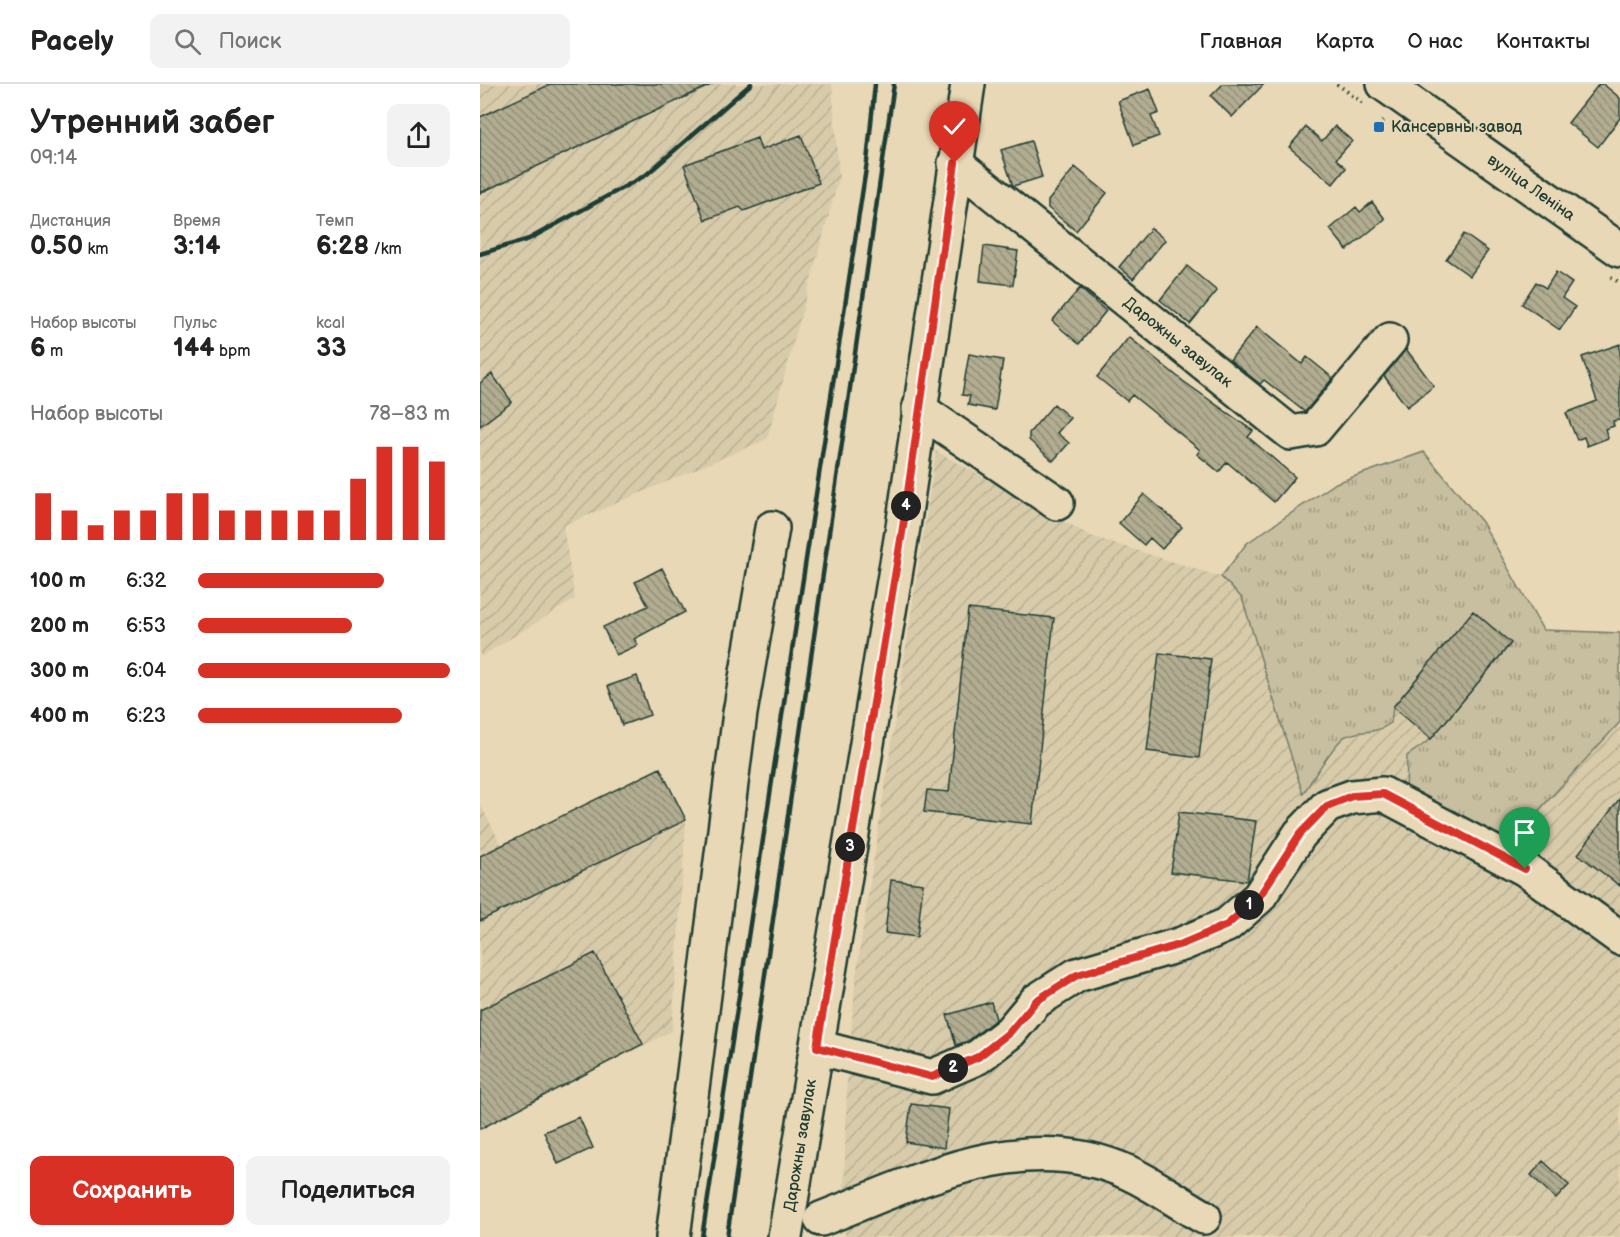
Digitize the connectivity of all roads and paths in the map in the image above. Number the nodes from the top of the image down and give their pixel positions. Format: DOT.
graph roads {
  1 [pos="968,84"];
  2 [pos="1384,84"];
  3 [pos="955,163"];
  4 [pos="1620,250"];
  5 [pos="1390,340"];
  6 [pos="919,409"];
  7 [pos="1057,502"];
  8 [pos="772,528"];
  9 [pos="1620,938"];
  10 [pos="817,1047"];
  11 [pos="791,1203"];
  12 [pos="1204,1217"];
  13 [pos="825,1228"];
  14 [pos="673,1237"];
  15 [pos="785,1237"];
  1 -- 3 [label="street, Дарожны завулак"];
  2 -- 4 [label="street, вуліца Леніна"];
  3 -- 5 [label="street, Дарожны завулак"];
  3 -- 6 [label="street, Дарожны завулак"];
  6 -- 7 [label="street"];
  6 -- 10 [label="street, Дарожны завулак"];
  8 -- 14 [label="street"];
  9 -- 10 [label="street"];
  10 -- 11 [label="street, Дарожны завулак"];
  11 -- 13 [label="street"];
  11 -- 15 [label="street, Дарожны завулак"];
  12 -- 13 [label="street"];
}
